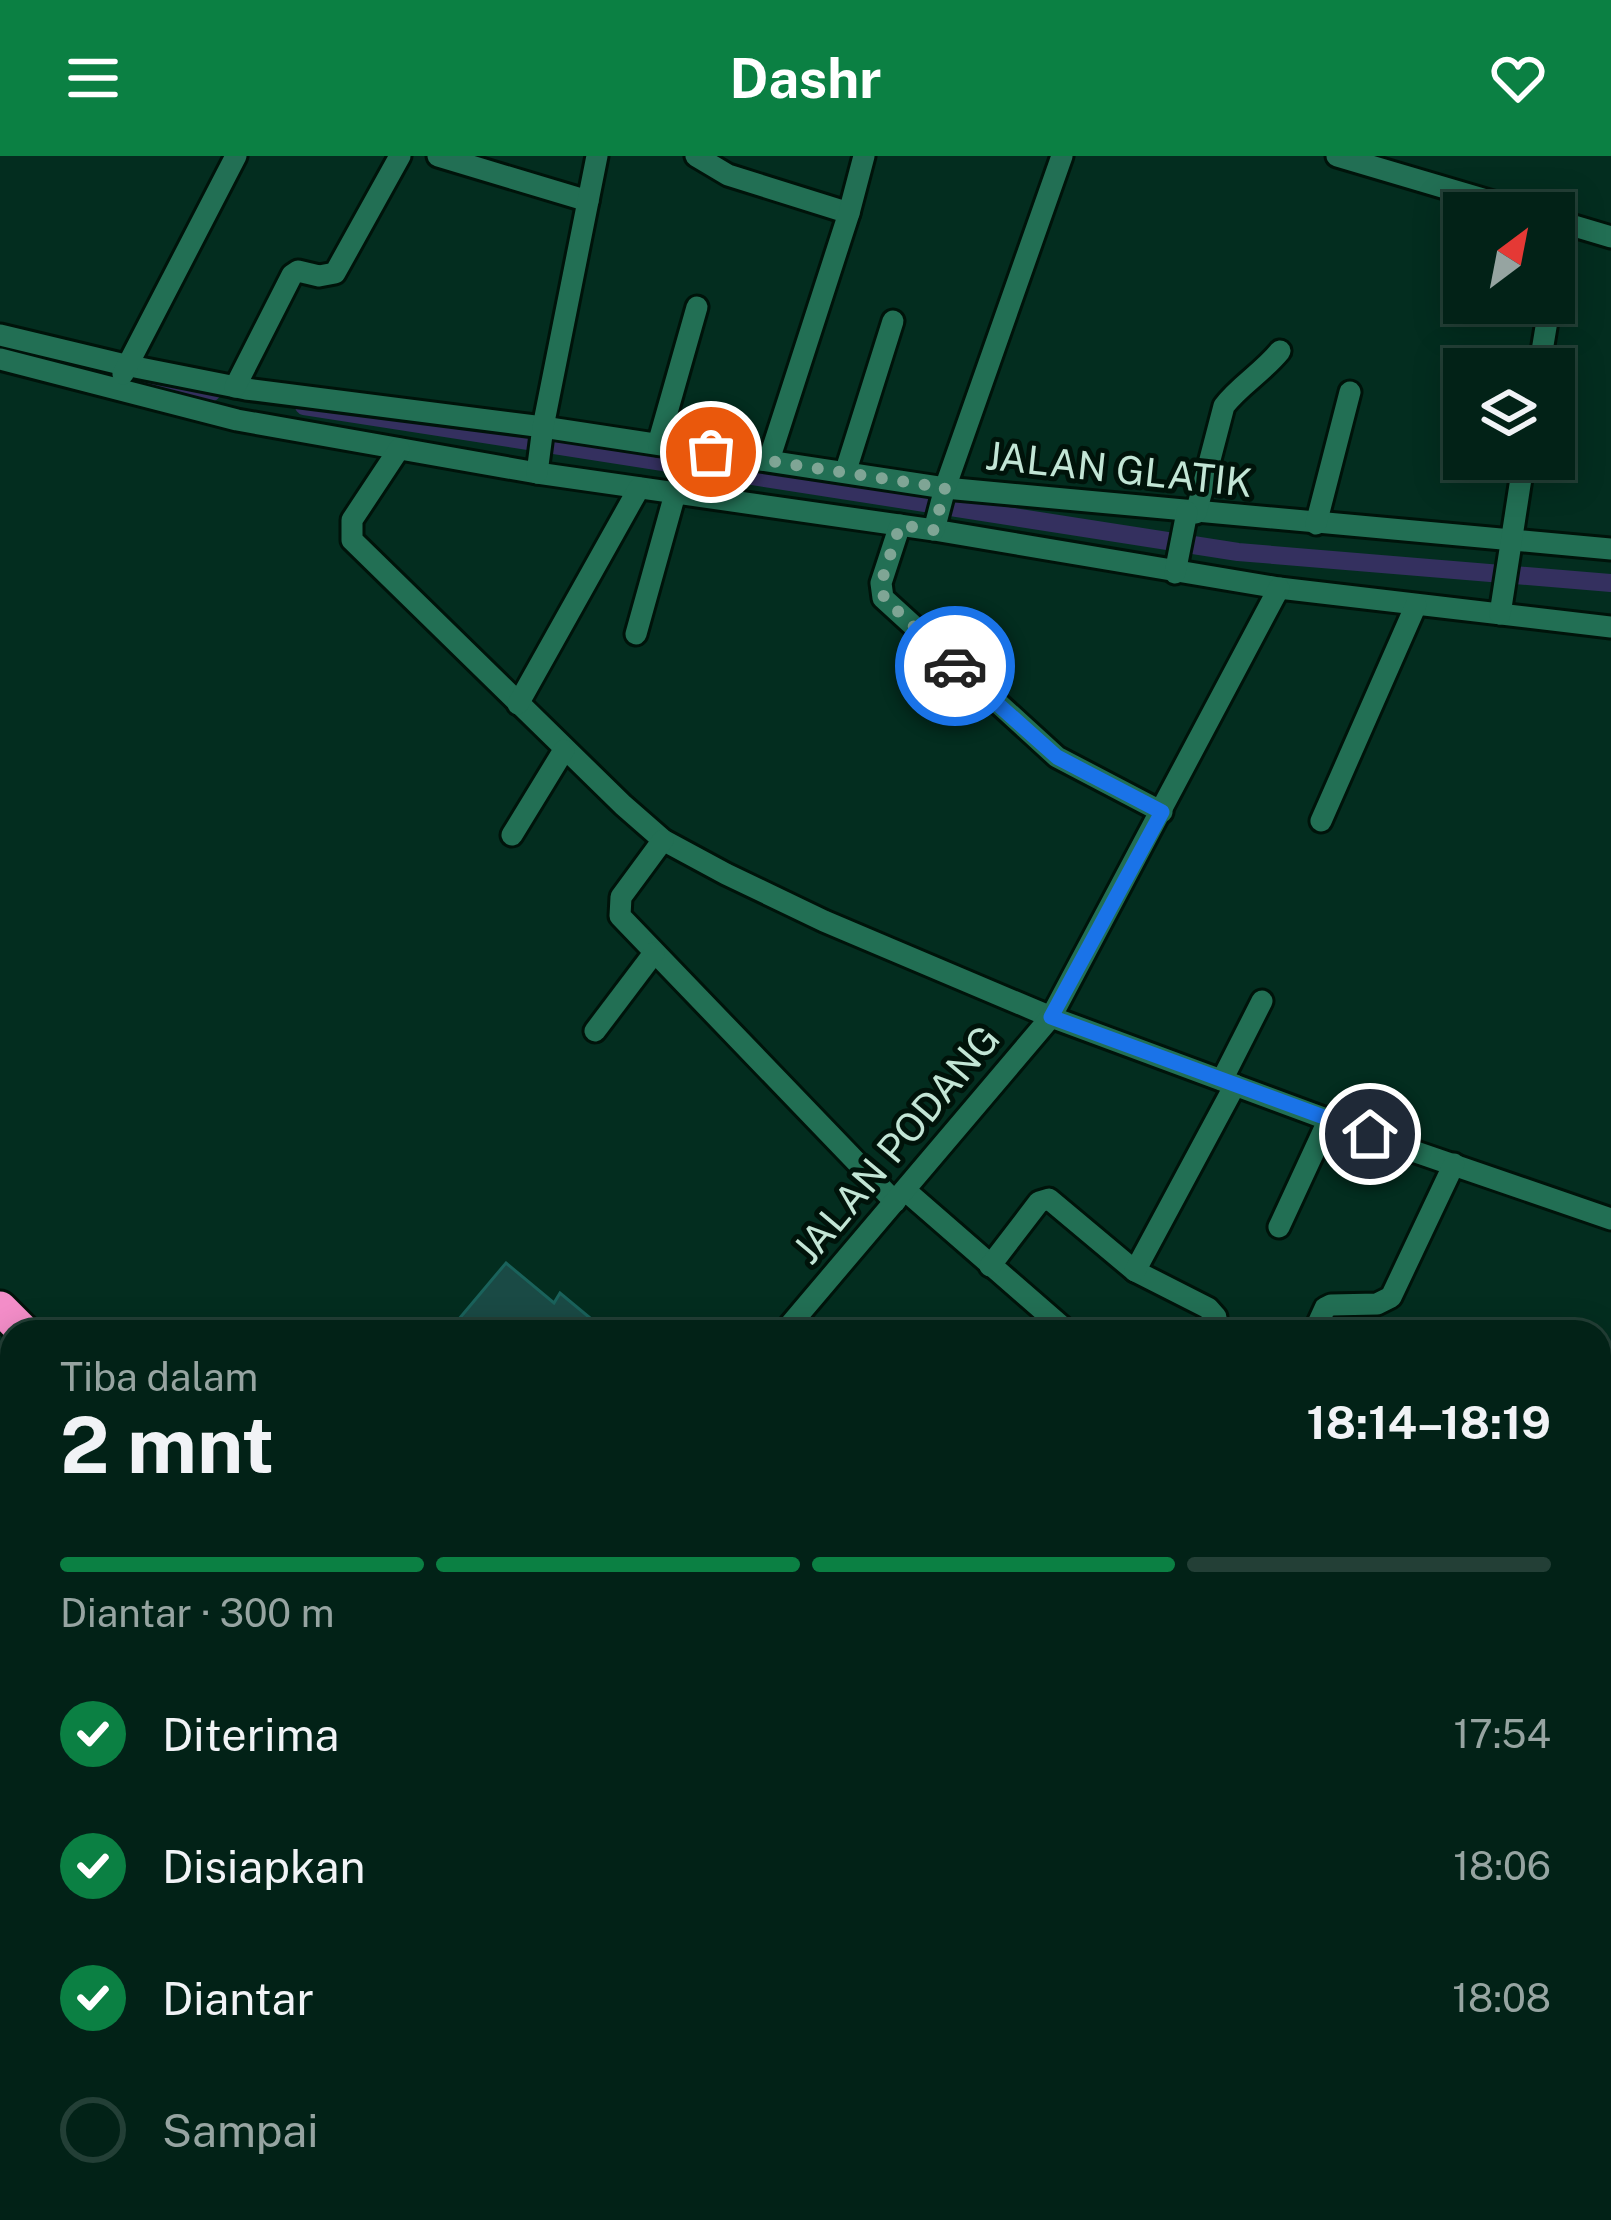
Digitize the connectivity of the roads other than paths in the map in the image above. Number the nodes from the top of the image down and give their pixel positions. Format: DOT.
graph roads {
  1 [pos="400,156"];
  2 [pos="438,156"];
  3 [pos="597,156"];
  4 [pos="697,156"];
  5 [pos="864,156"];
  6 [pos="1063,156"];
  7 [pos="1336,156"];
  8 [pos="233,157"];
  9 [pos="1413,167"];
  10 [pos="1477,192"];
  11 [pos="588,201"];
  12 [pos="849,213"];
  13 [pos="1575,225"];
  14 [pos="1610,233"];
  15 [pos="697,307"];
  16 [pos="893,320"];
  17 [pos="0,335"];
  18 [pos="1280,351"];
  19 [pos="0,359"];
  20 [pos="123,378"];
  21 [pos="1350,392"];
  22 [pos="240,400"];
  23 [pos="376,425"];
  24 [pos="658,444"];
  25 [pos="399,449"];
  26 [pos="540,449"];
  27 [pos="769,460"];
  28 [pos="847,470"];
  29 [pos="1520,480"];
  30 [pos="639,488"];
  31 [pos="675,494"];
  32 [pos="940,508"];
  33 [pos="1316,524"];
  34 [pos="900,525"];
  35 [pos="1184,535"];
  36 [pos="1510,542"];
  37 [pos="1611,549"];
  38 [pos="1279,588"];
  39 [pos="1416,605"];
  40 [pos="1500,614"];
  41 [pos="1611,627"];
  42 [pos="636,634"];
  43 [pos="518,704"];
  44 [pos="564,750"];
  45 [pos="1162,812"];
  46 [pos="1321,821"];
  47 [pos="512,835"];
  48 [pos="664,840"];
  49 [pos="654,953"];
  50 [pos="1262,1000"];
  51 [pos="1051,1017"];
  52 [pos="595,1031"];
  53 [pos="1228,1082"];
  54 [pos="1329,1119"];
  55 [pos="1454,1164"];
  56 [pos="900,1196"];
  57 [pos="1611,1219"];
  58 [pos="1279,1227"];
  59 [pos="990,1266"];
  60 [pos="1135,1270"];
  61 [pos="794,1320"];
  62 [pos="1054,1320"];
  63 [pos="1216,1320"];
  64 [pos="1319,1320"];
  1 -- 22 [label="street"];
  2 -- 11 [label="street"];
  3 -- 11 [label="street"];
  4 -- 12 [label="street"];
  5 -- 12 [label="street"];
  6 -- 32 [label="street"];
  7 -- 9 [label="street"];
  8 -- 20 [label="street"];
  9 -- 10 [label="street"];
  11 -- 26 [label="street"];
  12 -- 27 [label="street"];
  13 -- 14 [label="street"];
  15 -- 24 [label="street"];
  16 -- 28 [label="street"];
  17 -- 20 [label="street"];
  18 -- 35 [label="street"];
  19 -- 20 [label="street"];
  20 -- 22 [label="street"];
  20 -- 22 [label="street, JALAN GLATIK"];
  21 -- 33 [label="street"];
  22 -- 23 [label="street"];
  22 -- 23 [label="street, JALAN GLATIK"];
  23 -- 25 [label="street"];
  23 -- 26 [label="street, JALAN GLATIK"];
  24 -- 26 [label="street, JALAN GLATIK"];
  24 -- 27 [label="street, JALAN GLATIK"];
  25 -- 26 [label="street"];
  25 -- 43 [label="street"];
  26 -- 30 [label="street"];
  27 -- 28 [label="street, JALAN GLATIK"];
  28 -- 32 [label="street, JALAN GLATIK"];
  29 -- 36 [label="street"];
  30 -- 31 [label="street"];
  30 -- 43 [label="street"];
  31 -- 34 [label="street"];
  31 -- 42 [label="street"];
  32 -- 34 [label="street"];
  32 -- 35 [label="street"];
  32 -- 35 [label="street, JALAN GLATIK"];
  33 -- 35 [label="street, JALAN GLATIK"];
  33 -- 36 [label="street, JALAN GLATIK"];
  34 -- 45 [label="street"];
  35 -- 38 [label="street"];
  36 -- 37 [label="street, JALAN GLATIK"];
  36 -- 40 [label="street"];
  38 -- 39 [label="street"];
  38 -- 45 [label="street"];
  39 -- 40 [label="street"];
  39 -- 46 [label="street"];
  40 -- 41 [label="street"];
  43 -- 44 [label="street"];
  44 -- 47 [label="street"];
  44 -- 48 [label="street"];
  45 -- 51 [label="street"];
  48 -- 49 [label="street"];
  48 -- 51 [label="street"];
  49 -- 52 [label="street"];
  49 -- 56 [label="street"];
  50 -- 53 [label="street"];
  51 -- 53 [label="street, JALAN PODANG"];
  51 -- 56 [label="street, JALAN PODANG"];
  53 -- 54 [label="street, JALAN PODANG"];
  53 -- 60 [label="street"];
  54 -- 55 [label="street, JALAN PODANG"];
  54 -- 58 [label="street"];
  55 -- 57 [label="street, JALAN PODANG"];
  55 -- 64 [label="street"];
  56 -- 59 [label="street"];
  56 -- 61 [label="street, JALAN PODANG"];
  59 -- 60 [label="street"];
  59 -- 62 [label="street"];
  60 -- 63 [label="street"];
}
